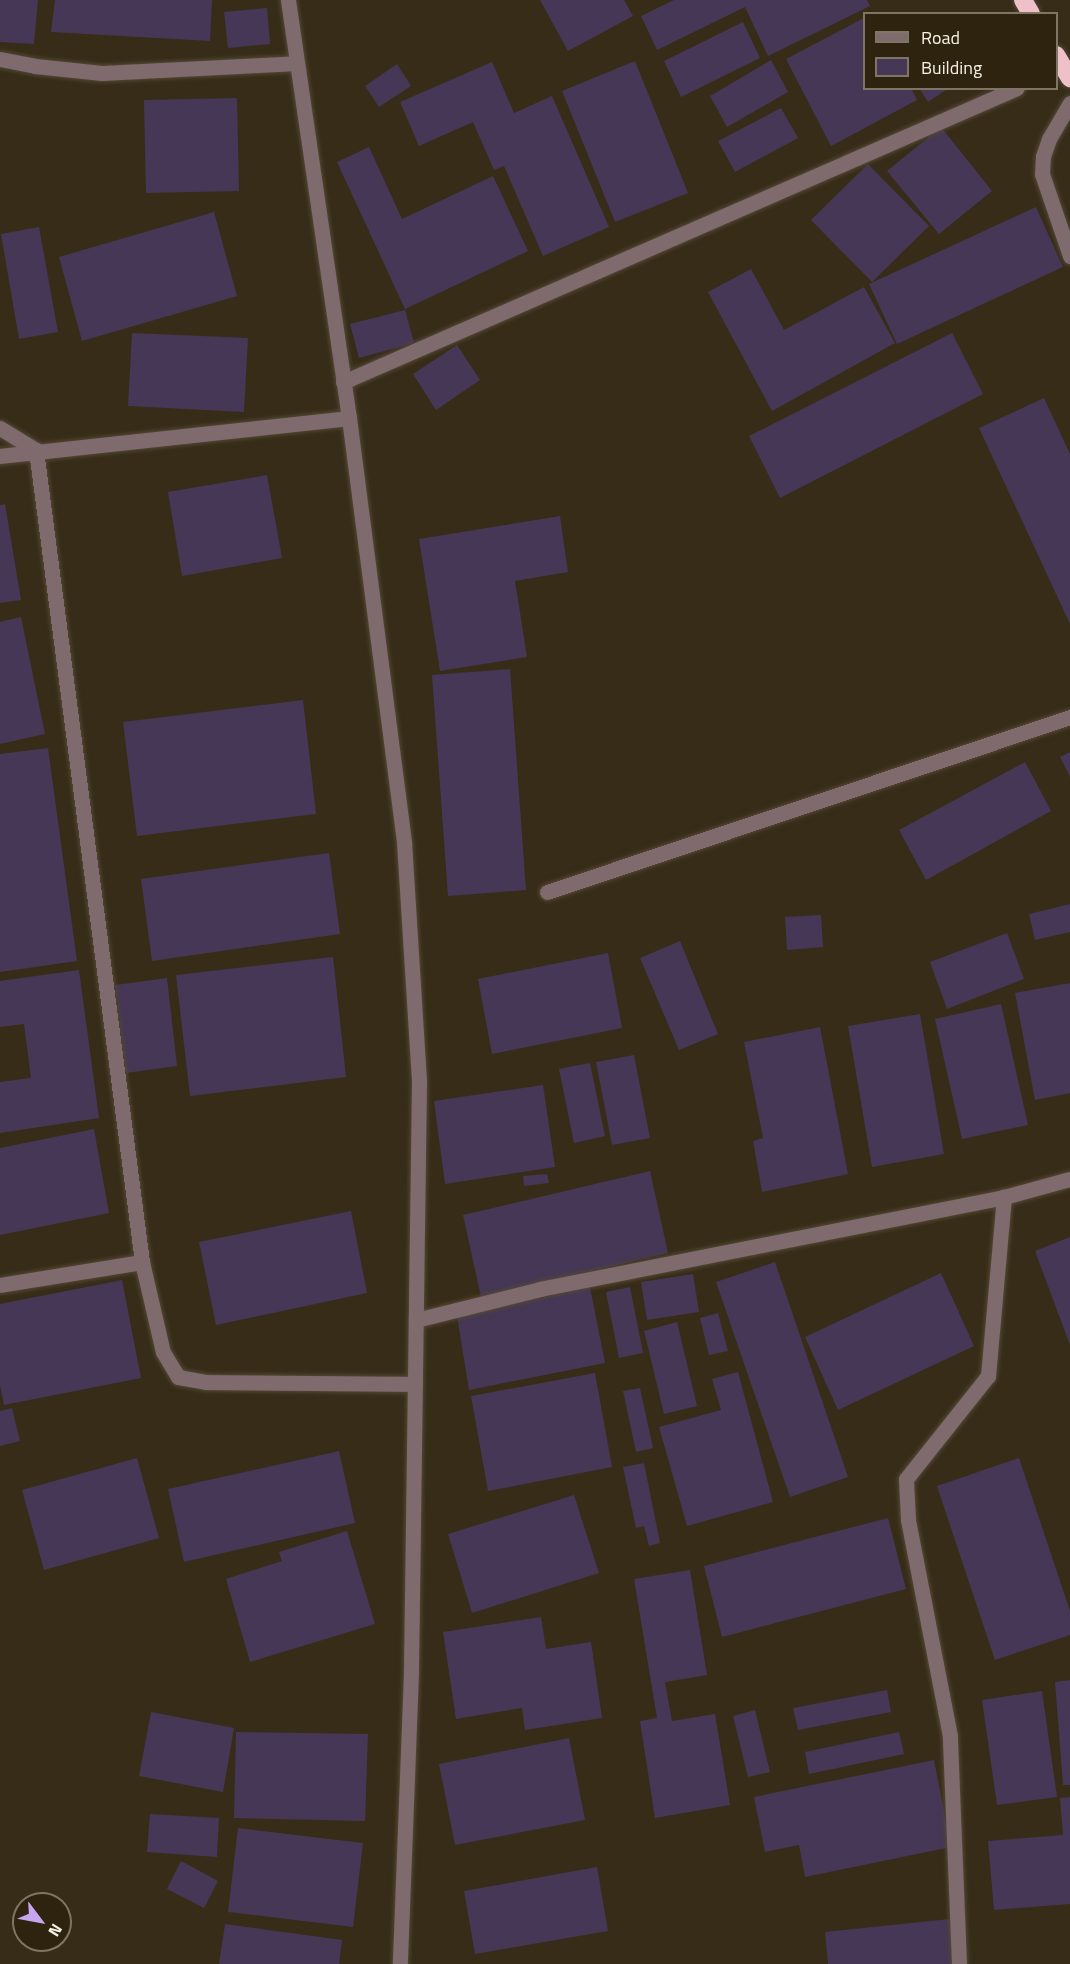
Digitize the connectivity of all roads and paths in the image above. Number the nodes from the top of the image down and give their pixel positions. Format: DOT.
graph roads {
  1 [pos="288,0"];
  2 [pos="0,59"];
  3 [pos="297,63"];
  4 [pos="1012,90"];
  5 [pos="1070,103"];
  6 [pos="1070,256"];
  7 [pos="342,382"];
  8 [pos="349,418"];
  9 [pos="0,428"];
  10 [pos="36,450"];
  11 [pos="0,456"];
  12 [pos="1070,717"];
  13 [pos="548,892"];
  14 [pos="1070,1179"];
  15 [pos="1004,1197"];
  16 [pos="142,1262"];
  17 [pos="0,1285"];
  18 [pos="416,1320"];
  19 [pos="415,1384"];
  20 [pos="400,1964"];
  21 [pos="959,1964"];
  1 -- 3 [label="street"];
  2 -- 3 [label="street"];
  3 -- 7 [label="street"];
  4 -- 7 [label="street"];
  5 -- 6 [label="street"];
  7 -- 8 [label="street"];
  8 -- 10 [label="street"];
  8 -- 18 [label="street"];
  9 -- 10 [label="street"];
  10 -- 11 [label="street"];
  10 -- 16 [label="street"];
  12 -- 13 [label="street"];
  14 -- 15 [label="street"];
  15 -- 18 [label="street"];
  15 -- 21 [label="street"];
  16 -- 17 [label="street"];
  16 -- 19 [label="street"];
  18 -- 19 [label="street"];
  19 -- 20 [label="street"];
}
